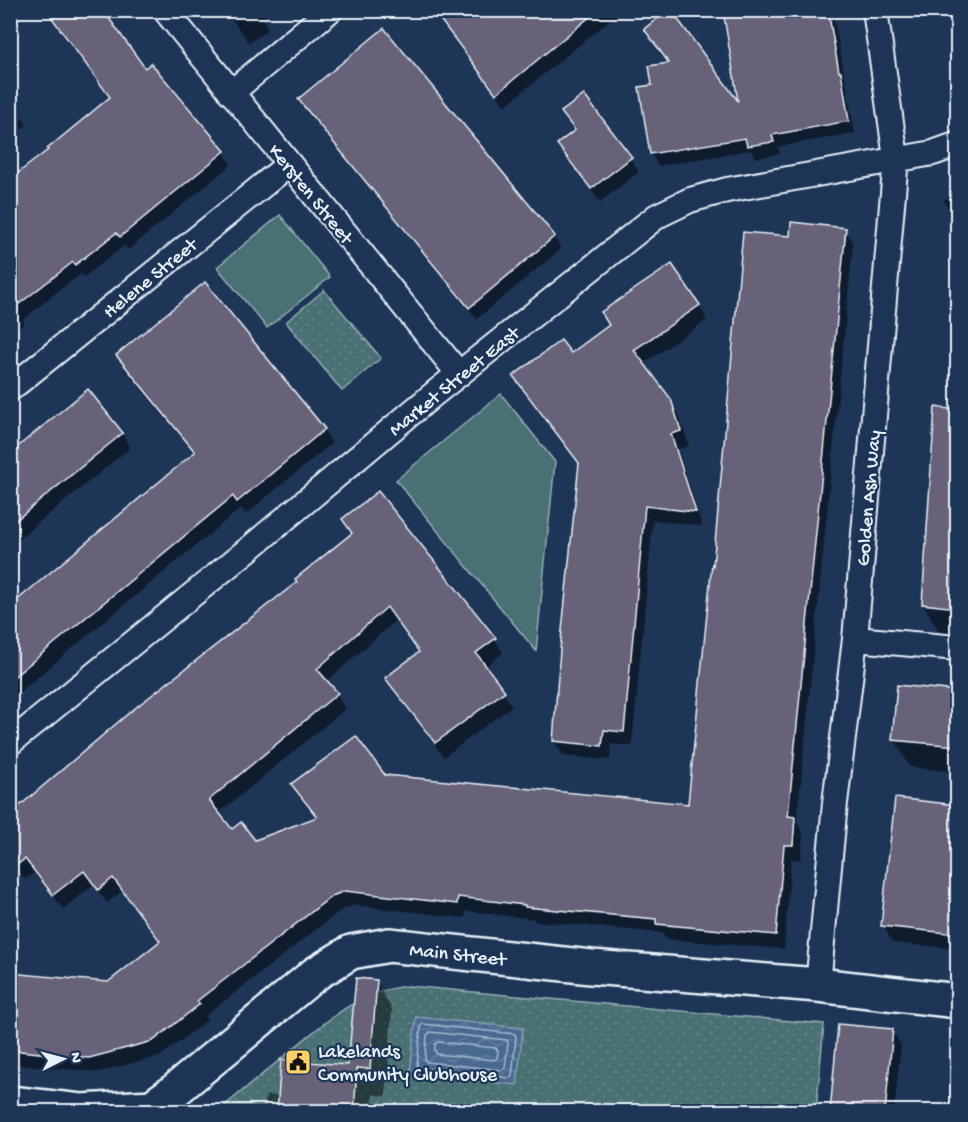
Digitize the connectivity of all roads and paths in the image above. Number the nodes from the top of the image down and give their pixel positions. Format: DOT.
graph roads {
  1 [pos="165,10"];
  2 [pos="330,10"];
  3 [pos="875,10"];
  4 [pos="231,93"];
  5 [pos="957,144"];
  6 [pos="896,158"];
  7 [pos="288,165"];
  8 [pos="459,374"];
  9 [pos="10,389"];
  10 [pos="855,639"];
  11 [pos="957,648"];
  12 [pos="10,742"];
  13 [pos="818,985"];
  14 [pos="957,1001"];
  15 [pos="10,1103"];
  16 [pos="153,1109"];
  1 -- 4 [label="street, Kersten Street"];
  2 -- 4 [label="street"];
  3 -- 6 [label="street, Golden Ash Way"];
  4 -- 7 [label="street, Kersten Street"];
  5 -- 6 [label="street, Market Street East"];
  6 -- 8 [label="street, Market Street East"];
  6 -- 10 [label="street, Golden Ash Way"];
  7 -- 8 [label="street, Kersten Street"];
  7 -- 9 [label="street, Helene Street"];
  8 -- 12 [label="street, Market Street East"];
  10 -- 11 [label="street"];
  10 -- 13 [label="street, Golden Ash Way"];
  13 -- 14 [label="street, Main Street"];
  13 -- 16 [label="street, Main Street"];
  15 -- 16 [label="street, Main Street"];
}
